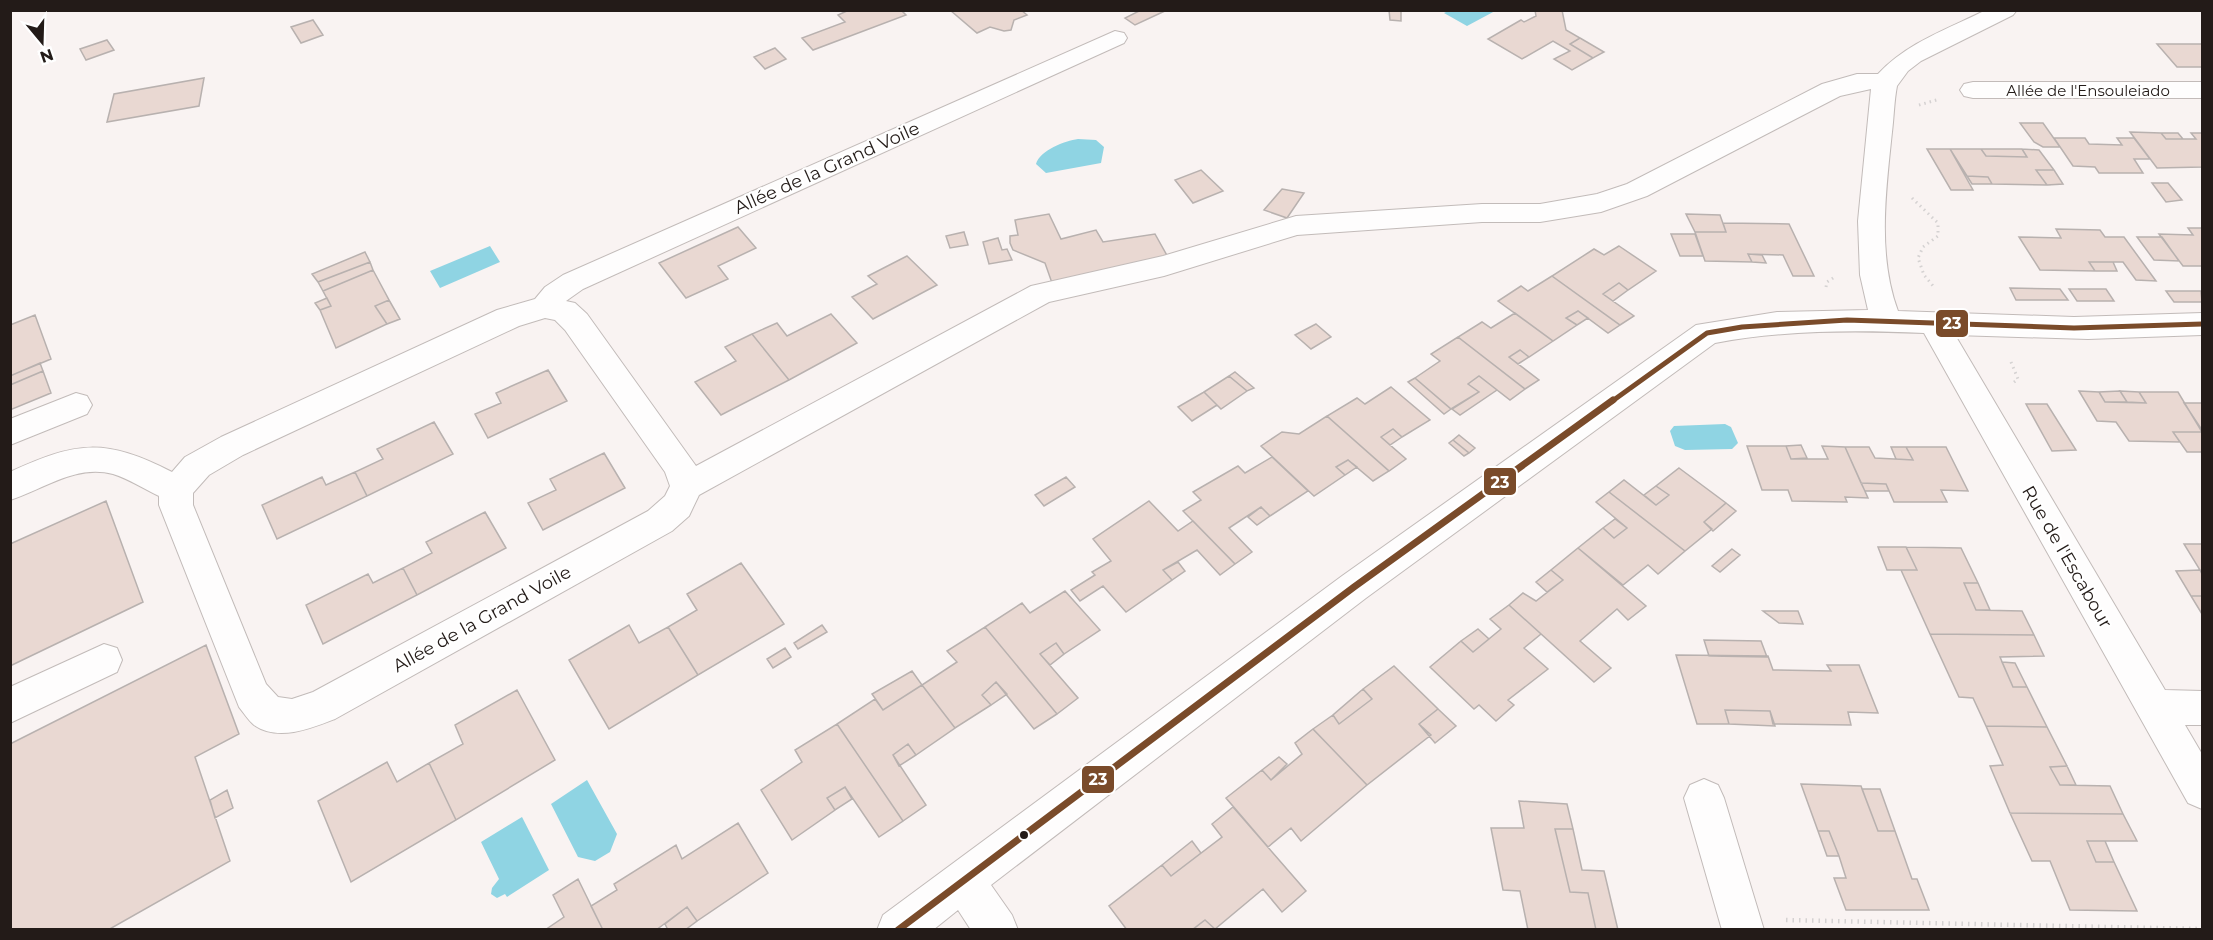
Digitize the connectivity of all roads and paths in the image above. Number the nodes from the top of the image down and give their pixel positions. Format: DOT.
graph roads {
  1 [pos="2005,10"];
  2 [pos="1115,38"];
  3 [pos="1885,81"];
  4 [pos="1973,90"];
  5 [pos="2202,90"];
  6 [pos="1911,111"];
  7 [pos="1909,196"];
  8 [pos="1876,282"];
  9 [pos="1936,289"];
  10 [pos="545,307"];
  11 [pos="1840,321"];
  12 [pos="1887,321"];
  13 [pos="1933,323"];
  14 [pos="2202,324"];
  15 [pos="1990,325"];
  16 [pos="1970,387"];
  17 [pos="76,405"];
  18 [pos="10,433"];
  19 [pos="687,486"];
  20 [pos="10,487"];
  21 [pos="176,489"];
  22 [pos="104,660"];
  23 [pos="10,706"];
  24 [pos="2154,707"];
  25 [pos="2202,708"];
  26 [pos="2202,790"];
  27 [pos="1704,798"];
  28 [pos="963,882"];
  29 [pos="1741,924"];
  30 [pos="2202,929"];
  31 [pos="898,930"];
  32 [pos="997,930"];
  1 -- 3 [label="street"];
  2 -- 10 [label="street, Allée de la Grand Voile"];
  3 -- 8 [label="street"];
  3 -- 19 [label="street"];
  4 -- 5 [label="street, Allée de l'Ensouleiado"];
  4 -- 6 [label="path"];
  7 -- 9 [label="path"];
  8 -- 11 [label="path"];
  8 -- 12 [label="street"];
  10 -- 19 [label="street"];
  10 -- 21 [label="street, Allée de la Grand Voile"];
  11 -- 12 [label="street"];
  11 -- 28 [label="street"];
  12 -- 13 [label="street"];
  13 -- 15 [label="street"];
  13 -- 16 [label="street, Rue de l'Escabour"];
  14 -- 15 [label="street"];
  15 -- 16 [label="path"];
  16 -- 24 [label="street, Rue de l'Escabour"];
  17 -- 18 [label="street"];
  19 -- 21 [label="street, Allée de la Grand Voile"];
  20 -- 21 [label="street"];
  22 -- 23 [label="street"];
  24 -- 25 [label="street"];
  24 -- 26 [label="street, Rue de l'Escabour"];
  27 -- 29 [label="street"];
  28 -- 31 [label="street"];
  28 -- 32 [label="street"];
  29 -- 30 [label="path"];
}
